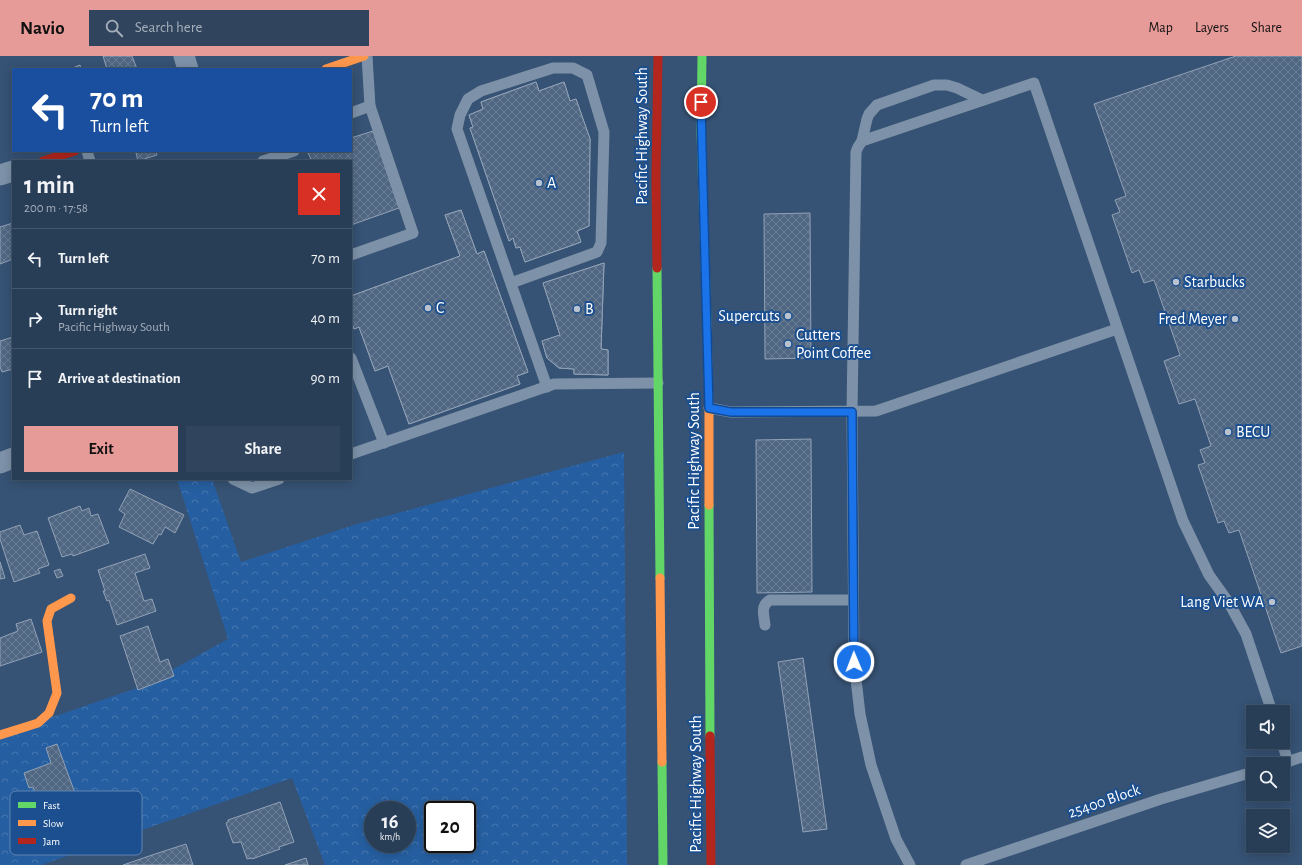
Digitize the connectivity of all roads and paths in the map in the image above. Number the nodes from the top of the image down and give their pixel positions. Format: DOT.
graph roads {
  1 [pos="184,56"];
  2 [pos="364,56"];
  3 [pos="367,56"];
  4 [pos="658,56"];
  5 [pos="702,56"];
  6 [pos="188,68"];
  7 [pos="329,68"];
  8 [pos="982,100"];
  9 [pos="370,106"];
  10 [pos="352,113"];
  11 [pos="862,141"];
  12 [pos="72,152"];
  13 [pos="291,152"];
  14 [pos="46,160"];
  15 [pos="266,160"];
  16 [pos="12,171"];
  17 [pos="0,175"];
  18 [pos="352,255"];
  19 [pos="511,283"];
  20 [pos="1117,329"];
  21 [pos="352,361"];
  22 [pos="658,383"];
  23 [pos="547,387"];
  24 [pos="709,408"];
  25 [pos="852,412"];
  26 [pos="384,443"];
  27 [pos="352,454"];
  28 [pos="12,458"];
  29 [pos="0,463"];
  30 [pos="234,480"];
  31 [pos="276,480"];
  32 [pos="71,598"];
  33 [pos="853,600"];
  34 [pos="765,625"];
  35 [pos="1270,705"];
  36 [pos="0,735"];
  37 [pos="1302,757"];
  38 [pos="1290,761"];
  39 [pos="1246,774"];
  40 [pos="663,865"];
  41 [pos="711,865"];
  42 [pos="910,865"];
  43 [pos="966,865"];
  1 -- 6 [label="street"];
  2 -- 7 [label="main road"];
  3 -- 9 [label="lane"];
  4 -- 22 [label="main road, Pacific Highway South"];
  5 -- 24 [label="main road, Pacific Highway South"];
  8 -- 11 [label="lane"];
  8 -- 11 [label="lane"];
  8 -- 20 [label="lane"];
  9 -- 10 [label="lane"];
  9 -- 18 [label="lane"];
  11 -- 25 [label="lane"];
  12 -- 14 [label="main road"];
  13 -- 15 [label="lane"];
  16 -- 17 [label="street"];
  19 -- 19 [label="lane"];
  19 -- 23 [label="lane"];
  20 -- 25 [label="lane"];
  20 -- 35 [label="lane"];
  21 -- 26 [label="lane"];
  22 -- 23 [label="lane"];
  22 -- 40 [label="main road, Pacific Highway South"];
  23 -- 26 [label="lane"];
  24 -- 25 [label="lane"];
  24 -- 41 [label="main road, Pacific Highway South"];
  25 -- 33 [label="lane"];
  26 -- 27 [label="lane"];
  28 -- 29 [label="street"];
  30 -- 31 [label="lane"];
  32 -- 36 [label="main road"];
  33 -- 34 [label="lane"];
  33 -- 42 [label="lane"];
  37 -- 38 [label="lane"];
  39 -- 43 [label="lane, 25400 Block"];
}
